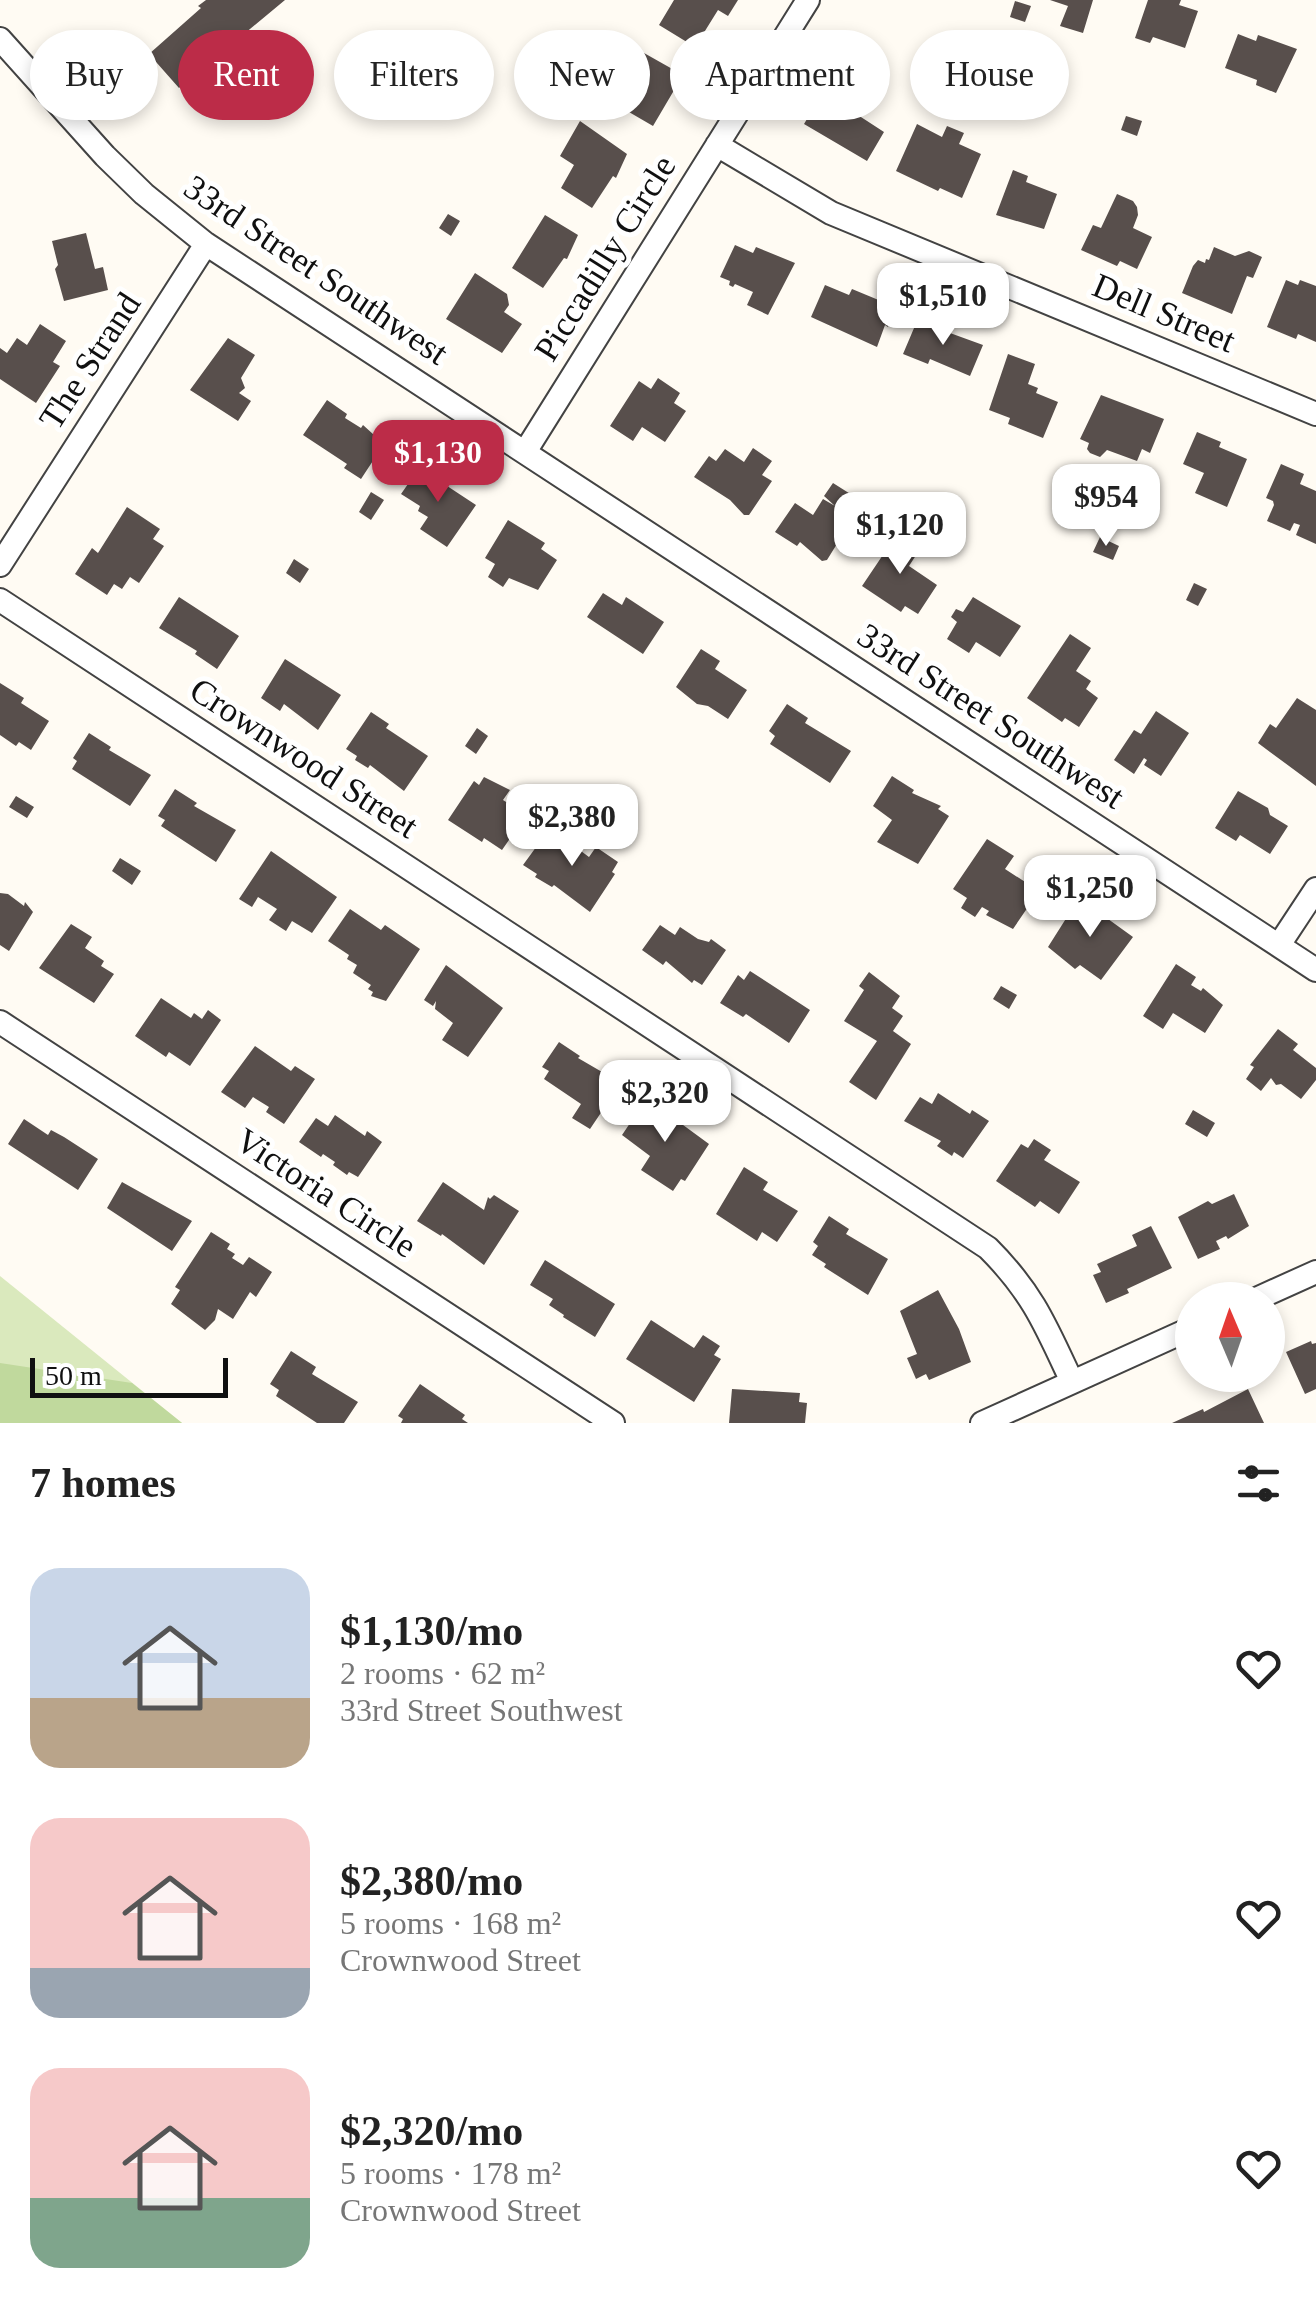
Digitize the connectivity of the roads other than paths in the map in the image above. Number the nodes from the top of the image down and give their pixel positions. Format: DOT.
graph roads {
  1 [pos="808,0"];
  2 [pos="0,39"];
  3 [pos="718,146"];
  4 [pos="206,244"];
  5 [pos="1316,414"];
  6 [pos="525,452"];
  7 [pos="0,566"];
  8 [pos="0,600"];
  9 [pos="1316,890"];
  10 [pos="1278,945"];
  11 [pos="1316,970"];
  12 [pos="0,1022"];
  13 [pos="1316,1272"];
  14 [pos="1285,1286"];
  15 [pos="1175,1336"];
  16 [pos="1072,1382"];
  17 [pos="613,1423"];
  18 [pos="982,1423"];
  1 -- 3 [label="street, Piccadilly Circle"];
  2 -- 4 [label="street, 33rd Street Southwest"];
  3 -- 5 [label="street, Dell Street"];
  3 -- 6 [label="street, Piccadilly Circle"];
  4 -- 6 [label="street, 33rd Street Southwest"];
  4 -- 7 [label="street, The Strand"];
  6 -- 10 [label="street, 33rd Street Southwest"];
  8 -- 16 [label="street, Crownwood Street"];
  9 -- 10 [label="street"];
  10 -- 11 [label="street, 33rd Street Southwest"];
  12 -- 17 [label="street, Victoria Circle"];
  13 -- 14 [label="street"];
  15 -- 16 [label="street"];
  16 -- 18 [label="street"];
}
